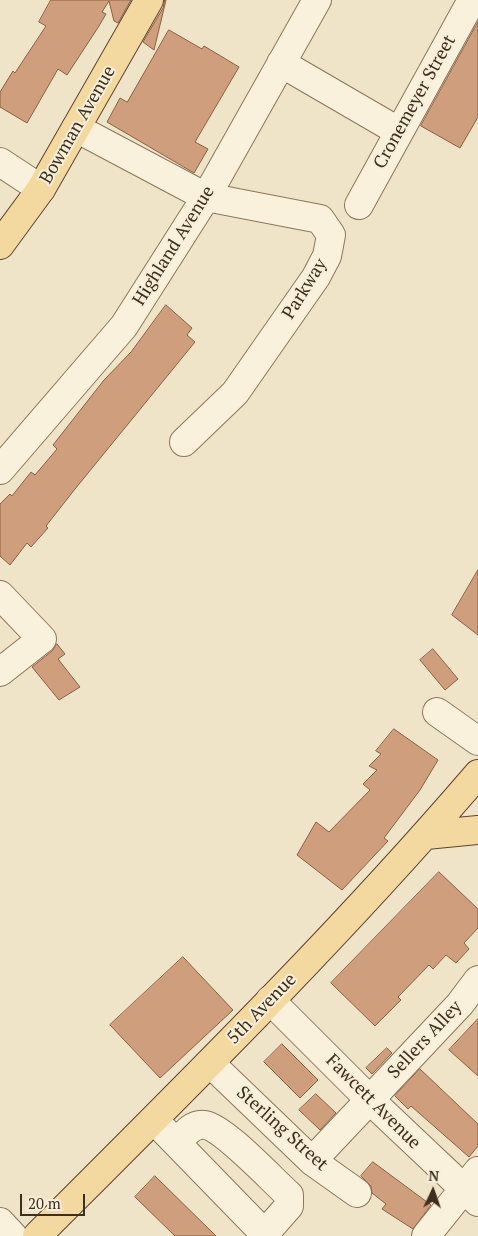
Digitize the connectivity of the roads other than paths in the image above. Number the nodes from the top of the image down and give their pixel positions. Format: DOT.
graph roads {
  1 [pos="149,0"];
  2 [pos="317,0"];
  3 [pos="472,0"];
  4 [pos="282,64"];
  5 [pos="76,128"];
  6 [pos="398,131"];
  7 [pos="0,162"];
  8 [pos="41,189"];
  9 [pos="206,197"];
  10 [pos="359,205"];
  11 [pos="0,245"];
  12 [pos="184,442"];
  13 [pos="0,470"];
  14 [pos="0,595"];
  15 [pos="0,672"];
  16 [pos="436,712"];
  17 [pos="478,741"];
  18 [pos="478,774"];
  19 [pos="478,830"];
  20 [pos="426,835"];
  21 [pos="478,980"];
  22 [pos="270,1000"];
  23 [pos="210,1063"];
  24 [pos="370,1100"];
  25 [pos="154,1120"];
  26 [pos="177,1143"];
  27 [pos="312,1161"];
  28 [pos="473,1188"];
  29 [pos="357,1192"];
  30 [pos="0,1222"];
  31 [pos="13,1236"];
  32 [pos="37,1236"];
  33 [pos="426,1236"];
  1 -- 5 [label="main road, Bowman Avenue"];
  2 -- 4 [label="street, Highland Avenue"];
  3 -- 6 [label="street, Cronemeyer Street"];
  4 -- 6 [label="street"];
  4 -- 9 [label="street, Highland Avenue"];
  5 -- 8 [label="main road, Bowman Avenue"];
  5 -- 9 [label="street, Parkway"];
  6 -- 10 [label="street, Cronemeyer Street"];
  7 -- 8 [label="street"];
  8 -- 11 [label="main road, Bowman Avenue"];
  9 -- 12 [label="street, Parkway"];
  9 -- 13 [label="street, Highland Avenue"];
  14 -- 15 [label="street"];
  16 -- 17 [label="street"];
  18 -- 20 [label="main road, 5th Avenue"];
  19 -- 20 [label="main road"];
  20 -- 22 [label="main road, 5th Avenue"];
  21 -- 24 [label="street, Sellers Alley"];
  22 -- 23 [label="main road, 5th Avenue"];
  22 -- 24 [label="street, Fawcett Avenue"];
  23 -- 25 [label="main road, 5th Avenue"];
  23 -- 27 [label="street, Sterling Street"];
  24 -- 27 [label="street, Sellers Alley"];
  24 -- 28 [label="street, Fawcett Avenue"];
  25 -- 26 [label="street"];
  25 -- 32 [label="main road, 5th Avenue"];
  27 -- 29 [label="street, Sterling Street"];
  28 -- 33 [label="street"];
  30 -- 31 [label="street"];
}
